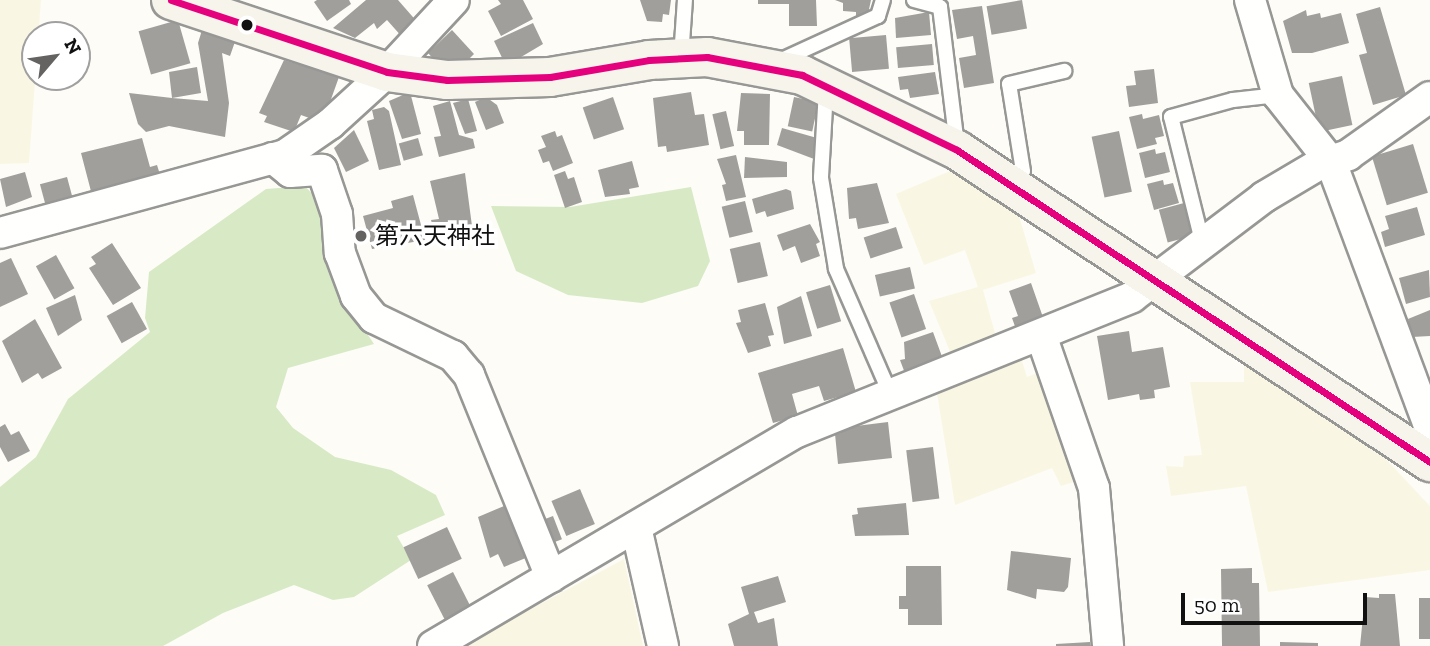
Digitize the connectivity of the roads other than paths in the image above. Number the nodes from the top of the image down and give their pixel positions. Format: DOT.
graph roads {
  1 [pos="171,0"];
  2 [pos="454,0"];
  3 [pos="685,0"];
  4 [pos="883,0"];
  5 [pos="914,0"];
  6 [pos="1250,0"];
  7 [pos="680,59"];
  8 [pos="769,65"];
  9 [pos="1064,71"];
  10 [pos="387,72"];
  11 [pos="826,85"];
  12 [pos="1278,95"];
  13 [pos="1430,97"];
  14 [pos="957,150"];
  15 [pos="273,158"];
  16 [pos="1331,162"];
  17 [pos="1014,186"];
  18 [pos="0,233"];
  19 [pos="1203,245"];
  20 [pos="1155,279"];
  21 [pos="1041,335"];
  22 [pos="890,393"];
  23 [pos="1430,428"];
  24 [pos="1430,462"];
  25 [pos="636,527"];
  26 [pos="551,577"];
  27 [pos="433,646"];
  28 [pos="663,646"];
  29 [pos="1108,646"];
  1 -- 10 [label="street"];
  2 -- 10 [label="street"];
  3 -- 7 [label="lane"];
  4 -- 8 [label="lane"];
  5 -- 14 [label="lane"];
  6 -- 12 [label="street"];
  7 -- 8 [label="street"];
  7 -- 10 [label="street"];
  8 -- 11 [label="street"];
  9 -- 17 [label="lane"];
  10 -- 15 [label="street"];
  11 -- 14 [label="street"];
  11 -- 22 [label="lane"];
  12 -- 16 [label="street"];
  12 -- 19 [label="lane"];
  13 -- 16 [label="street"];
  14 -- 17 [label="street"];
  15 -- 18 [label="street"];
  15 -- 26 [label="street"];
  16 -- 19 [label="street"];
  16 -- 23 [label="street"];
  17 -- 20 [label="street"];
  19 -- 20 [label="street"];
  20 -- 21 [label="street"];
  20 -- 24 [label="street"];
  21 -- 22 [label="street"];
  21 -- 29 [label="street"];
  22 -- 25 [label="street"];
  25 -- 26 [label="street"];
  25 -- 28 [label="street"];
  26 -- 27 [label="street"];
}
